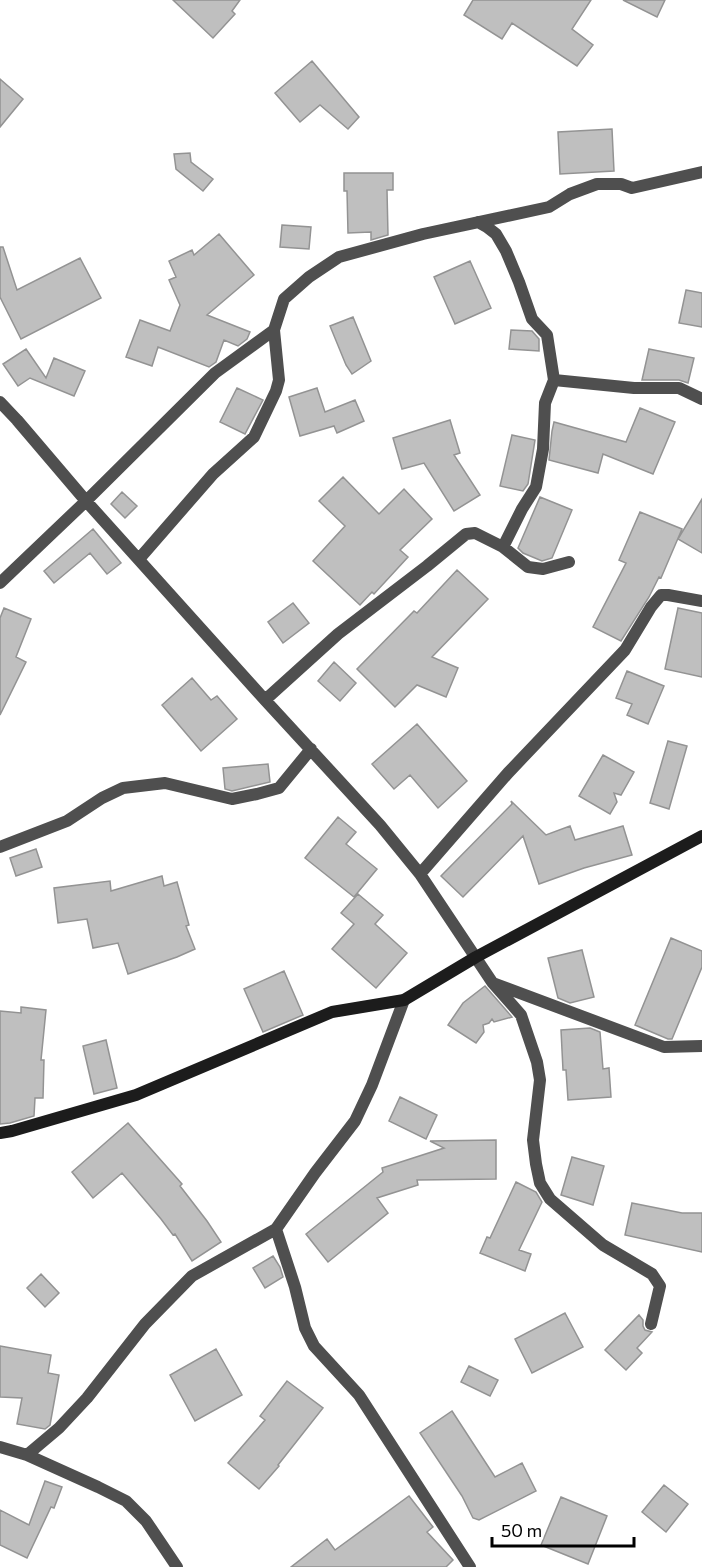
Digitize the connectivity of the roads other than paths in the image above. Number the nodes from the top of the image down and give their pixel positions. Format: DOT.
graph roads {
  1 [pos="702,172"];
  2 [pos="478,222"];
  3 [pos="274,330"];
  4 [pos="554,380"];
  5 [pos="702,399"];
  6 [pos="0,402"];
  7 [pos="86,501"];
  8 [pos="503,547"];
  9 [pos="139,559"];
  10 [pos="569,562"];
  11 [pos="0,583"];
  12 [pos="702,601"];
  13 [pos="265,700"];
  14 [pos="311,749"];
  15 [pos="702,836"];
  16 [pos="0,847"];
  17 [pos="420,874"];
  18 [pos="476,957"];
  19 [pos="492,982"];
  20 [pos="404,1000"];
  21 [pos="702,1046"];
  22 [pos="0,1133"];
  23 [pos="276,1229"];
  24 [pos="651,1324"];
  25 [pos="0,1447"];
  26 [pos="27,1455"];
  27 [pos="177,1567"];
  28 [pos="470,1567"];
  1 -- 2 [label="street"];
  2 -- 3 [label="street"];
  2 -- 4 [label="street"];
  3 -- 7 [label="street"];
  3 -- 9 [label="street"];
  4 -- 5 [label="street"];
  4 -- 8 [label="street"];
  6 -- 7 [label="street"];
  7 -- 9 [label="street"];
  7 -- 11 [label="street"];
  8 -- 10 [label="street"];
  8 -- 13 [label="street"];
  9 -- 13 [label="street"];
  12 -- 17 [label="street"];
  13 -- 14 [label="street"];
  14 -- 16 [label="street"];
  14 -- 17 [label="street"];
  15 -- 18 [label="street"];
  17 -- 18 [label="street"];
  18 -- 19 [label="street"];
  18 -- 20 [label="street"];
  19 -- 21 [label="street"];
  19 -- 24 [label="street"];
  20 -- 22 [label="street"];
  20 -- 23 [label="street"];
  23 -- 26 [label="street"];
  23 -- 28 [label="street"];
  25 -- 26 [label="street"];
  26 -- 27 [label="street"];
}
